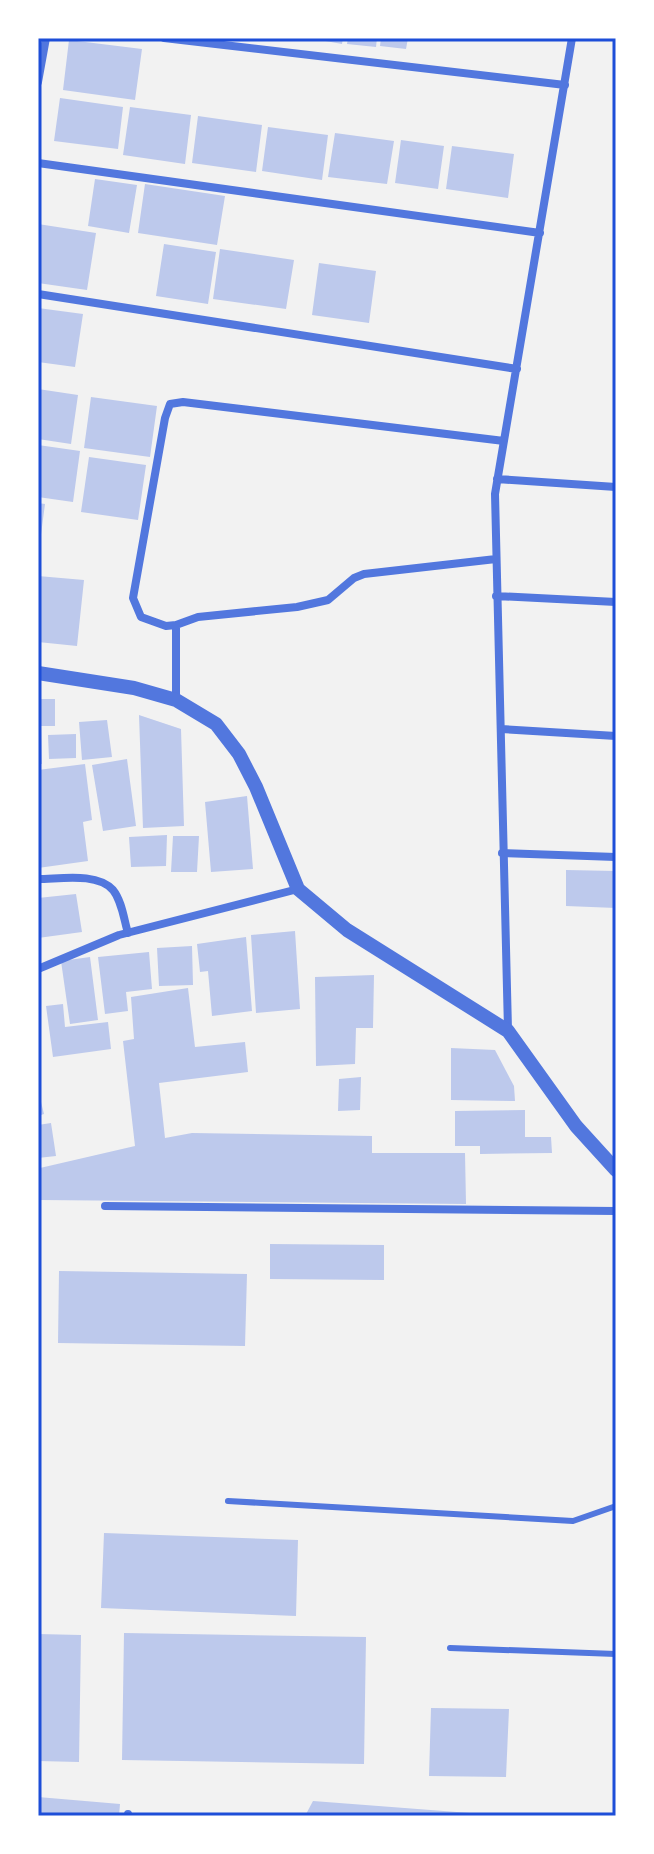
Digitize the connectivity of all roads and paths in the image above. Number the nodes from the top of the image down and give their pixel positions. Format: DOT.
graph roads {
  1 [pos="46,38"];
  2 [pos="164,38"];
  3 [pos="572,38"];
  4 [pos="41,49"];
  5 [pos="38,82"];
  6 [pos="565,85"];
  7 [pos="38,163"];
  8 [pos="540,233"];
  9 [pos="38,294"];
  10 [pos="517,369"];
  11 [pos="504,441"];
  12 [pos="497,479"];
  13 [pos="616,487"];
  14 [pos="496,559"];
  15 [pos="496,596"];
  16 [pos="616,602"];
  17 [pos="176,625"];
  18 [pos="38,673"];
  19 [pos="176,700"];
  20 [pos="501,729"];
  21 [pos="616,736"];
  22 [pos="502,853"];
  23 [pos="616,857"];
  24 [pos="38,879"];
  25 [pos="298,889"];
  26 [pos="128,933"];
  27 [pos="38,969"];
  28 [pos="508,1031"];
  29 [pos="616,1170"];
  30 [pos="105,1206"];
  31 [pos="616,1211"];
  32 [pos="228,1501"];
  33 [pos="616,1506"];
  34 [pos="450,1648"];
  35 [pos="616,1654"];
  1 -- 4 [label="street"];
  2 -- 6 [label="street"];
  3 -- 6 [label="street"];
  4 -- 5 [label="street"];
  6 -- 8 [label="street"];
  7 -- 8 [label="street"];
  8 -- 10 [label="street"];
  9 -- 10 [label="street"];
  10 -- 11 [label="street"];
  11 -- 12 [label="street"];
  11 -- 17 [label="street"];
  12 -- 13 [label="street"];
  12 -- 14 [label="street"];
  14 -- 15 [label="street"];
  14 -- 17 [label="street"];
  15 -- 16 [label="street"];
  15 -- 20 [label="street"];
  17 -- 19 [label="street"];
  18 -- 19 [label="street"];
  19 -- 25 [label="street"];
  20 -- 21 [label="street"];
  20 -- 22 [label="street"];
  22 -- 23 [label="street"];
  22 -- 28 [label="street"];
  24 -- 26 [label="street"];
  25 -- 26 [label="street"];
  25 -- 28 [label="street"];
  26 -- 27 [label="street"];
  28 -- 29 [label="street"];
  30 -- 31 [label="street"];
  32 -- 33 [label="lane"];
  34 -- 35 [label="lane"];
}
